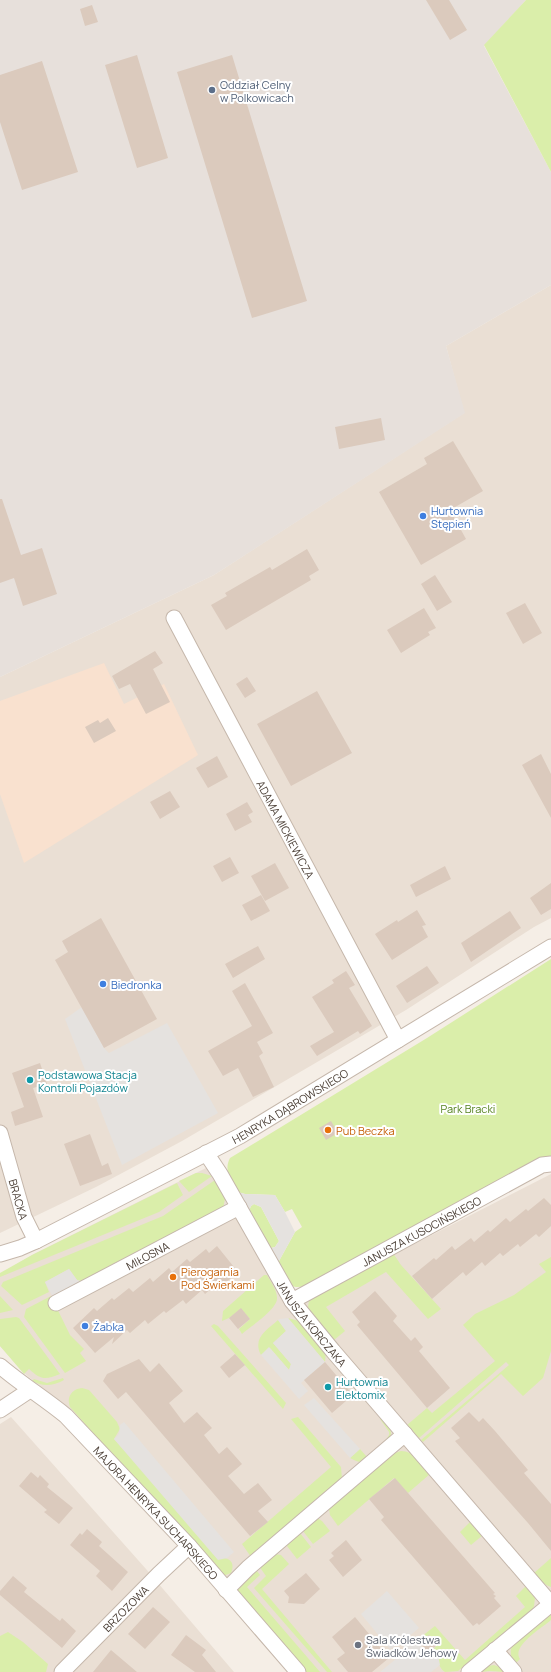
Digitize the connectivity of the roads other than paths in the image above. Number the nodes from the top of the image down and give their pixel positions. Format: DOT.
graph roads {
  1 [pos="174,618"];
  2 [pos="551,947"];
  3 [pos="398,1040"];
  4 [pos="0,1133"];
  5 [pos="206,1153"];
  6 [pos="551,1164"];
  7 [pos="238,1207"];
  8 [pos="36,1241"];
  9 [pos="20,1248"];
  10 [pos="0,1254"];
  11 [pos="0,1263"];
  12 [pos="292,1301"];
  13 [pos="56,1303"];
  14 [pos="0,1366"];
  15 [pos="30,1390"];
  16 [pos="0,1410"];
  17 [pos="405,1434"];
  18 [pos="189,1546"];
  19 [pos="226,1590"];
  20 [pos="551,1604"];
  21 [pos="495,1650"];
  22 [pos="62,1672"];
  23 [pos="298,1672"];
  24 [pos="469,1672"];
  25 [pos="514,1672"];
  1 -- 3 [label="street, ADAMA MICKIEWICZA"];
  2 -- 3 [label="street, HENRYKA DĄBROWSKIEGO"];
  3 -- 5 [label="street, HENRYKA DĄBROWSKIEGO"];
  4 -- 8 [label="street, BRACKA"];
  5 -- 7 [label="street, JANUSZA KORCZAKA"];
  5 -- 8 [label="street, HENRYKA DĄBROWSKIEGO"];
  6 -- 12 [label="street, JANUSZA KUSOCIŃSKIEGO"];
  7 -- 12 [label="street, JANUSZA KORCZAKA"];
  7 -- 13 [label="street, MIŁOSNA"];
  8 -- 9 [label="street, HENRYKA DĄBROWSKIEGO"];
  9 -- 10 [label="street, HENRYKA DĄBROWSKIEGO"];
  9 -- 11 [label="street, HENRYKA DĄBROWSKIEGO"];
  12 -- 17 [label="street, JANUSZA KORCZAKA"];
  14 -- 15 [label="street, MAJORA HENRYKA SUCHARSKIEGO"];
  15 -- 16 [label="street"];
  15 -- 18 [label="street, MAJORA HENRYKA SUCHARSKIEGO"];
  17 -- 19 [label="street"];
  17 -- 20 [label="street, JANUSZA KORCZAKA"];
  18 -- 19 [label="street, MAJORA HENRYKA SUCHARSKIEGO"];
  18 -- 22 [label="street, BRZOZOWA"];
  19 -- 23 [label="street, MAJORA HENRYKA SUCHARSKIEGO"];
  20 -- 21 [label="street"];
  21 -- 24 [label="street"];
  21 -- 25 [label="street"];
}
